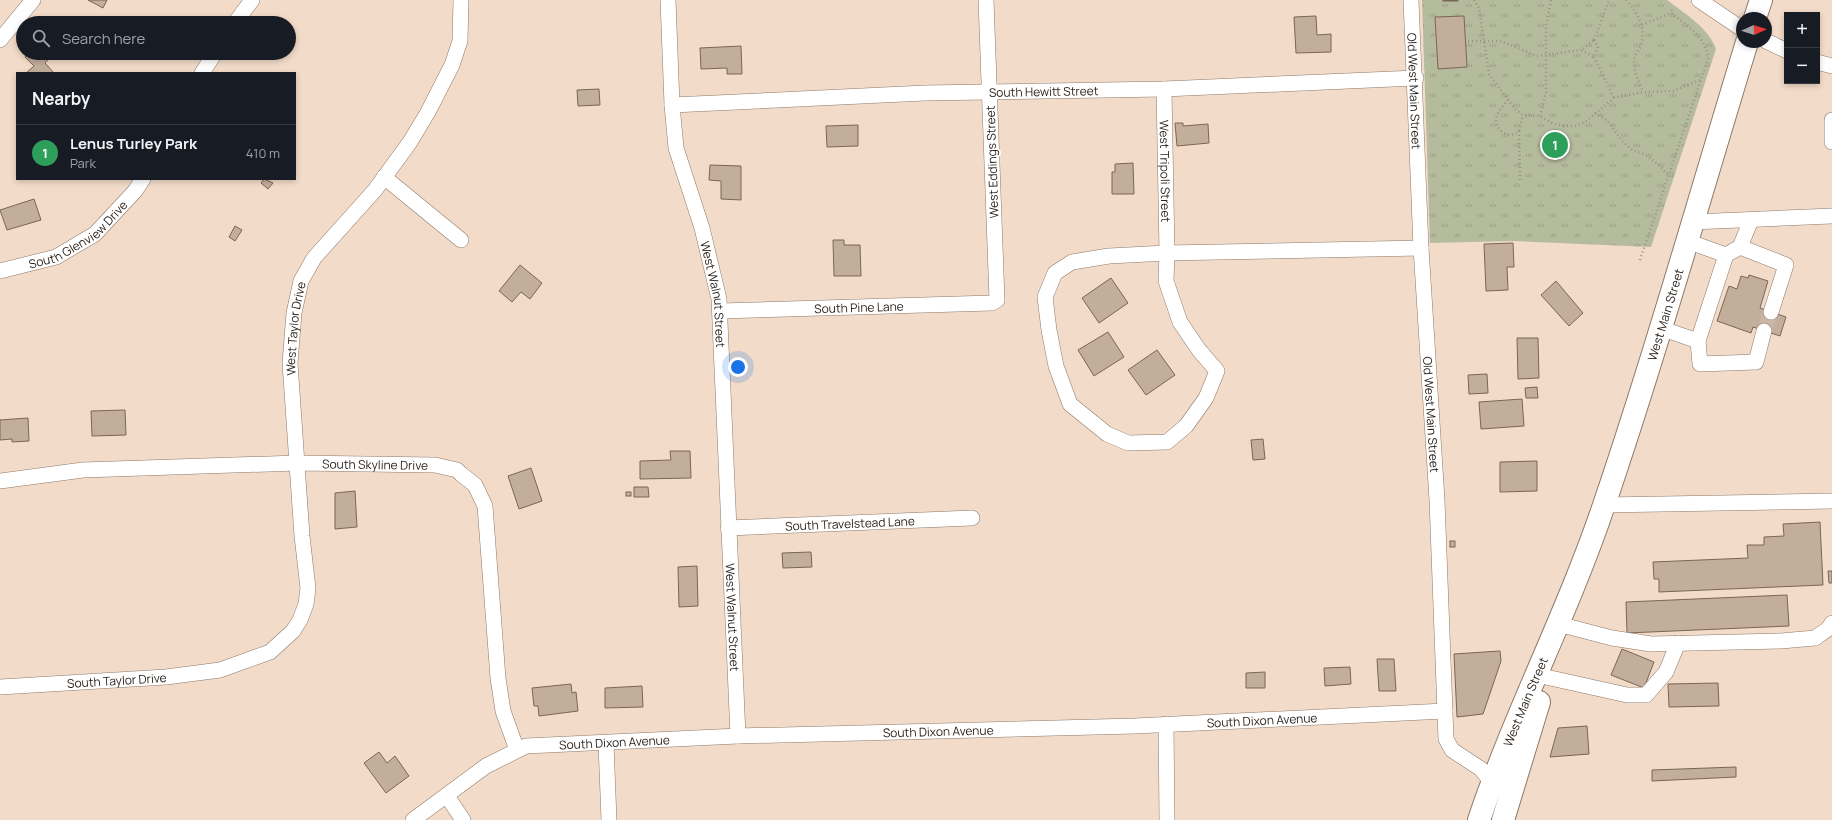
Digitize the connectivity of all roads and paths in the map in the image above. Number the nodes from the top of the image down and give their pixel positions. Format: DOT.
graph roads {
  1 [pos="33,0"];
  2 [pos="252,0"];
  3 [pos="461,0"];
  4 [pos="668,0"];
  5 [pos="986,0"];
  6 [pos="1411,0"];
  7 [pos="1474,0"];
  8 [pos="1551,0"];
  9 [pos="1609,0"];
  10 [pos="1626,0"];
  11 [pos="1699,0"];
  12 [pos="1761,0"];
  13 [pos="1672,8"];
  14 [pos="1757,12"];
  15 [pos="1671,13"];
  16 [pos="20,16"];
  17 [pos="240,16"];
  18 [pos="16,21"];
  19 [pos="1642,25"];
  20 [pos="1736,25"];
  21 [pos="0,40"];
  22 [pos="1594,40"];
  23 [pos="1468,41"];
  24 [pos="1484,41"];
  25 [pos="1772,44"];
  26 [pos="1745,48"];
  27 [pos="1581,50"];
  28 [pos="1784,50"];
  29 [pos="1547,56"];
  30 [pos="1594,57"];
  31 [pos="211,60"];
  32 [pos="1820,63"];
  33 [pos="1832,66"];
  34 [pos="203,72"];
  35 [pos="1416,78"];
  36 [pos="1700,80"];
  37 [pos="1164,89"];
  38 [pos="990,92"];
  39 [pos="1643,92"];
  40 [pos="1614,98"];
  41 [pos="1508,100"];
  42 [pos="672,105"];
  43 [pos="1595,113"];
  44 [pos="1523,115"];
  45 [pos="1540,116"];
  46 [pos="1832,120"];
  47 [pos="1519,130"];
  48 [pos="1832,142"];
  49 [pos="1668,175"];
  50 [pos="384,178"];
  51 [pos="142,180"];
  52 [pos="1520,180"];
  53 [pos="1832,216"];
  54 [pos="1751,220"];
  55 [pos="1690,231"];
  56 [pos="461,240"];
  57 [pos="1740,247"];
  58 [pos="1421,248"];
  59 [pos="1167,253"];
  60 [pos="1726,255"];
  61 [pos="1640,260"];
  62 [pos="0,271"];
  63 [pos="997,300"];
  64 [pos="720,311"];
  65 [pos="1771,312"];
  66 [pos="1660,328"];
  67 [pos="1764,331"];
  68 [pos="1698,341"];
  69 [pos="298,463"];
  70 [pos="0,481"];
  71 [pos="1832,501"];
  72 [pos="1604,505"];
  73 [pos="972,518"];
  74 [pos="728,528"];
  75 [pos="1574,584"];
  76 [pos="1832,623"];
  77 [pos="1562,625"];
  78 [pos="1678,643"];
  79 [pos="232,667"];
  80 [pos="1546,677"];
  81 [pos="0,687"];
  82 [pos="1445,711"];
  83 [pos="1166,724"];
  84 [pos="738,736"];
  85 [pos="606,744"];
  86 [pos="517,750"];
  87 [pos="1492,784"];
  88 [pos="447,796"];
  89 [pos="1506,811"];
  90 [pos="413,820"];
  91 [pos="464,820"];
  92 [pos="609,820"];
  93 [pos="1167,820"];
  94 [pos="1479,820"];
  1 -- 16 [label="street"];
  2 -- 17 [label="street"];
  3 -- 50 [label="street, West Taylor Drive"];
  4 -- 42 [label="street, West Walnut Street"];
  5 -- 38 [label="street, West Eddings Street"];
  6 -- 35 [label="street, Old West Main Street"];
  7 -- 24 [label="path"];
  8 -- 29 [label="path"];
  9 -- 22 [label="path"];
  10 -- 19 [label="path"];
  11 -- 20 [label="street"];
  12 -- 14 [label="highway"];
  13 -- 15 [label="path"];
  15 -- 19 [label="path"];
  15 -- 36 [label="path"];
  18 -- 21 [label="street"];
  19 -- 39 [label="path"];
  22 -- 27 [label="path"];
  22 -- 30 [label="path"];
  23 -- 24 [label="path"];
  24 -- 29 [label="path"];
  24 -- 41 [label="path"];
  25 -- 28 [label="street"];
  26 -- 55 [label="highway, West Main Street"];
  27 -- 29 [label="path"];
  27 -- 30 [label="path"];
  29 -- 45 [label="path"];
  30 -- 40 [label="path"];
  31 -- 34 [label="street"];
  32 -- 33 [label="street"];
  35 -- 37 [label="street, South Hewitt Street"];
  35 -- 58 [label="street, Old West Main Street"];
  36 -- 39 [label="path"];
  36 -- 49 [label="path"];
  37 -- 38 [label="street, South Hewitt Street"];
  37 -- 59 [label="street, West Tripoli Street"];
  38 -- 42 [label="street, South Hewitt Street"];
  38 -- 63 [label="street, West Eddings Street"];
  39 -- 40 [label="path"];
  40 -- 43 [label="path"];
  41 -- 44 [label="path"];
  41 -- 47 [label="path"];
  42 -- 64 [label="street, West Walnut Street"];
  43 -- 45 [label="path"];
  43 -- 49 [label="path"];
  44 -- 45 [label="path"];
  44 -- 47 [label="path"];
  46 -- 48 [label="street"];
  47 -- 52 [label="path"];
  49 -- 61 [label="path"];
  50 -- 56 [label="street"];
  50 -- 69 [label="street, West Taylor Drive"];
  51 -- 62 [label="street, South Glenview Drive"];
  53 -- 54 [label="street"];
  54 -- 55 [label="street"];
  54 -- 57 [label="street"];
  55 -- 60 [label="street"];
  55 -- 66 [label="highway, West Main Street"];
  57 -- 60 [label="street"];
  57 -- 65 [label="street"];
  58 -- 59 [label="street"];
  58 -- 82 [label="street, Old West Main Street"];
  59 -- 59 [label="street"];
  60 -- 68 [label="street"];
  63 -- 64 [label="street, South Pine Lane"];
  64 -- 74 [label="street, West Walnut Street"];
  66 -- 68 [label="street"];
  66 -- 72 [label="highway, West Main Street"];
  67 -- 68 [label="street"];
  69 -- 70 [label="street, South Skyline Drive"];
  69 -- 79 [label="street, West Taylor Drive"];
  69 -- 86 [label="street, South Skyline Drive"];
  71 -- 72 [label="street"];
  72 -- 75 [label="highway, West Main Street"];
  73 -- 74 [label="street, South Travelstead Lane"];
  74 -- 84 [label="street, West Walnut Street"];
  75 -- 77 [label="highway, West Main Street"];
  75 -- 87 [label="highway, West Main Street"];
  76 -- 78 [label="street"];
  77 -- 78 [label="street"];
  77 -- 80 [label="highway, West Main Street"];
  78 -- 80 [label="street"];
  79 -- 81 [label="street, South Taylor Drive"];
  80 -- 89 [label="highway, West Main Street"];
  82 -- 83 [label="street, South Dixon Avenue"];
  82 -- 87 [label="street, Old West Main Street"];
  83 -- 84 [label="street, South Dixon Avenue"];
  83 -- 93 [label="street"];
  84 -- 85 [label="street, South Dixon Avenue"];
  85 -- 86 [label="street, South Dixon Avenue"];
  85 -- 92 [label="street"];
  86 -- 88 [label="street, South Dixon Avenue"];
  87 -- 89 [label="street, Old West Main Street"];
  87 -- 94 [label="highway, West Main Street"];
  88 -- 90 [label="street, South Dixon Avenue"];
  88 -- 91 [label="street"];
}
